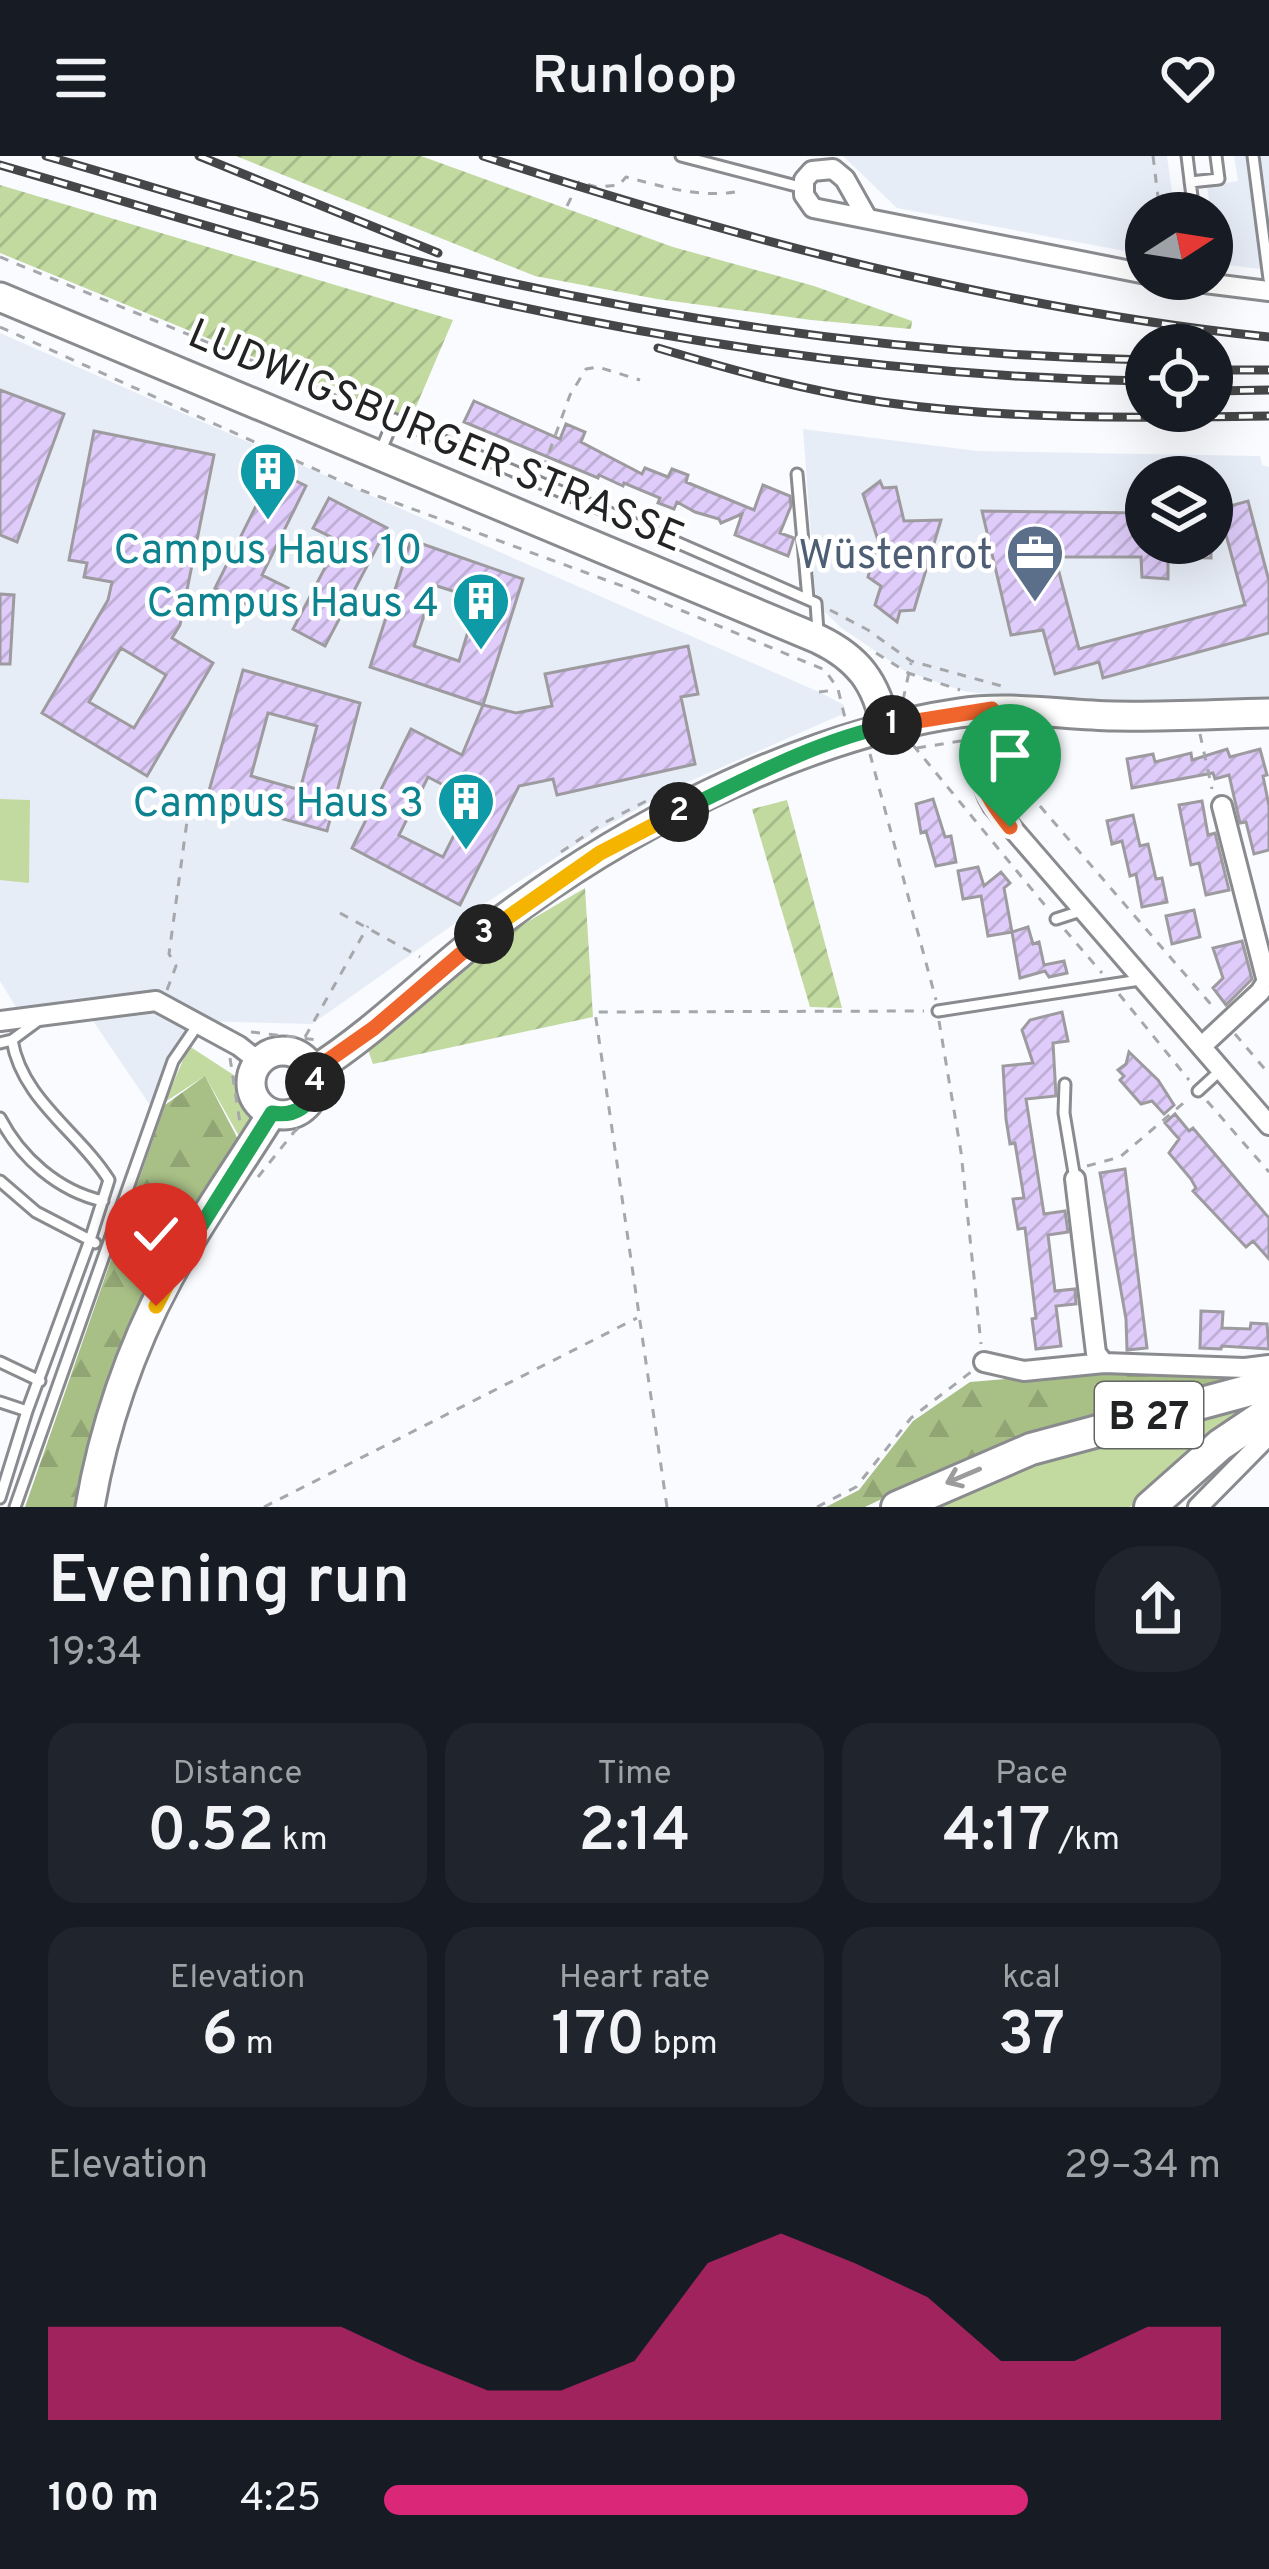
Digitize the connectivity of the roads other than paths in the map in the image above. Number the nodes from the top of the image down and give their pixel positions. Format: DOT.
graph roads {
  1 [pos="681,156"];
  2 [pos="1186,156"];
  3 [pos="1216,156"];
  4 [pos="1253,156"];
  5 [pos="1190,182"];
  6 [pos="804,188"];
  7 [pos="1191,192"];
  8 [pos="867,218"];
  9 [pos="1125,270"];
  10 [pos="1269,279"];
  11 [pos="1233,286"];
  12 [pos="1269,291"];
  13 [pos="0,297"];
  14 [pos="379,455"];
  15 [pos="796,474"];
  16 [pos="720,561"];
  17 [pos="707,595"];
  18 [pos="812,601"];
  19 [pos="829,644"];
  20 [pos="1005,702"];
  21 [pos="1269,712"];
  22 [pos="864,724"];
  23 [pos="1222,806"];
  24 [pos="1084,910"];
  25 [pos="1056,919"];
  26 [pos="1145,978"];
  27 [pos="1268,978"];
  28 [pos="938,1011"];
  29 [pos="43,1016"];
  30 [pos="0,1022"];
  31 [pos="199,1023"];
  32 [pos="6,1042"];
  33 [pos="1202,1046"];
  34 [pos="249,1054"];
  35 [pos="324,1065"];
  36 [pos="1222,1069"];
  37 [pos="1065,1084"];
  38 [pos="1198,1091"];
  39 [pos="0,1118"];
  40 [pos="1269,1125"];
  41 [pos="271,1131"];
  42 [pos="1075,1179"];
  43 [pos="0,1181"];
  44 [pos="103,1201"];
  45 [pos="90,1240"];
  46 [pos="105,1246"];
  47 [pos="0,1362"];
  48 [pos="984,1362"];
  49 [pos="1104,1363"];
  50 [pos="1269,1365"];
  51 [pos="40,1381"];
  52 [pos="1269,1385"];
  53 [pos="0,1402"];
  54 [pos="27,1411"];
  55 [pos="1269,1412"];
  56 [pos="1269,1435"];
  57 [pos="0,1441"];
  58 [pos="15,1449"];
  59 [pos="1,1491"];
  60 [pos="15,1507"];
  61 [pos="90,1507"];
  62 [pos="897,1507"];
  63 [pos="1150,1507"];
  64 [pos="1198,1507"];
  1 -- 6 [label="lane"];
  2 -- 5 [label="lane"];
  3 -- 5 [label="lane"];
  4 -- 10 [label="lane"];
  5 -- 7 [label="lane"];
  6 -- 8 [label="street"];
  6 -- 8 [label="street"];
  8 -- 9 [label="street"];
  11 -- 12 [label="street"];
  13 -- 14 [label="main road, LUDWIGSBURGER STRASSE"];
  14 -- 16 [label="lane"];
  14 -- 17 [label="main road, LUDWIGSBURGER STRASSE"];
  15 -- 18 [label="lane"];
  16 -- 17 [label="lane"];
  16 -- 18 [label="lane"];
  17 -- 19 [label="main road, LUDWIGSBURGER STRASSE"];
  18 -- 19 [label="lane"];
  19 -- 22 [label="main road"];
  20 -- 21 [label="main road"];
  20 -- 22 [label="main road"];
  20 -- 24 [label="street"];
  22 -- 35 [label="main road"];
  23 -- 27 [label="street"];
  24 -- 25 [label="lane"];
  24 -- 26 [label="street"];
  26 -- 28 [label="lane"];
  26 -- 33 [label="street"];
  27 -- 33 [label="street"];
  29 -- 30 [label="street"];
  29 -- 31 [label="street"];
  29 -- 32 [label="lane"];
  31 -- 34 [label="street"];
  31 -- 46 [label="lane"];
  32 -- 44 [label="lane"];
  33 -- 36 [label="street"];
  34 -- 35 [label="main road"];
  34 -- 41 [label="main road"];
  35 -- 41 [label="main road"];
  36 -- 38 [label="lane"];
  36 -- 40 [label="street"];
  37 -- 42 [label="lane"];
  39 -- 44 [label="lane"];
  41 -- 61 [label="main road"];
  42 -- 49 [label="street"];
  43 -- 45 [label="lane"];
  44 -- 45 [label="lane"];
  45 -- 46 [label="lane"];
  45 -- 51 [label="lane"];
  46 -- 60 [label="lane"];
  47 -- 51 [label="lane"];
  48 -- 49 [label="street"];
  49 -- 50 [label="street"];
  51 -- 54 [label="lane"];
  52 -- 62 [label="highway, B 27, one-way"];
  53 -- 54 [label="lane"];
  54 -- 58 [label="lane"];
  55 -- 63 [label="highway, B 27"];
  56 -- 64 [label="street"];
  57 -- 58 [label="lane"];
  58 -- 59 [label="lane"];
}
